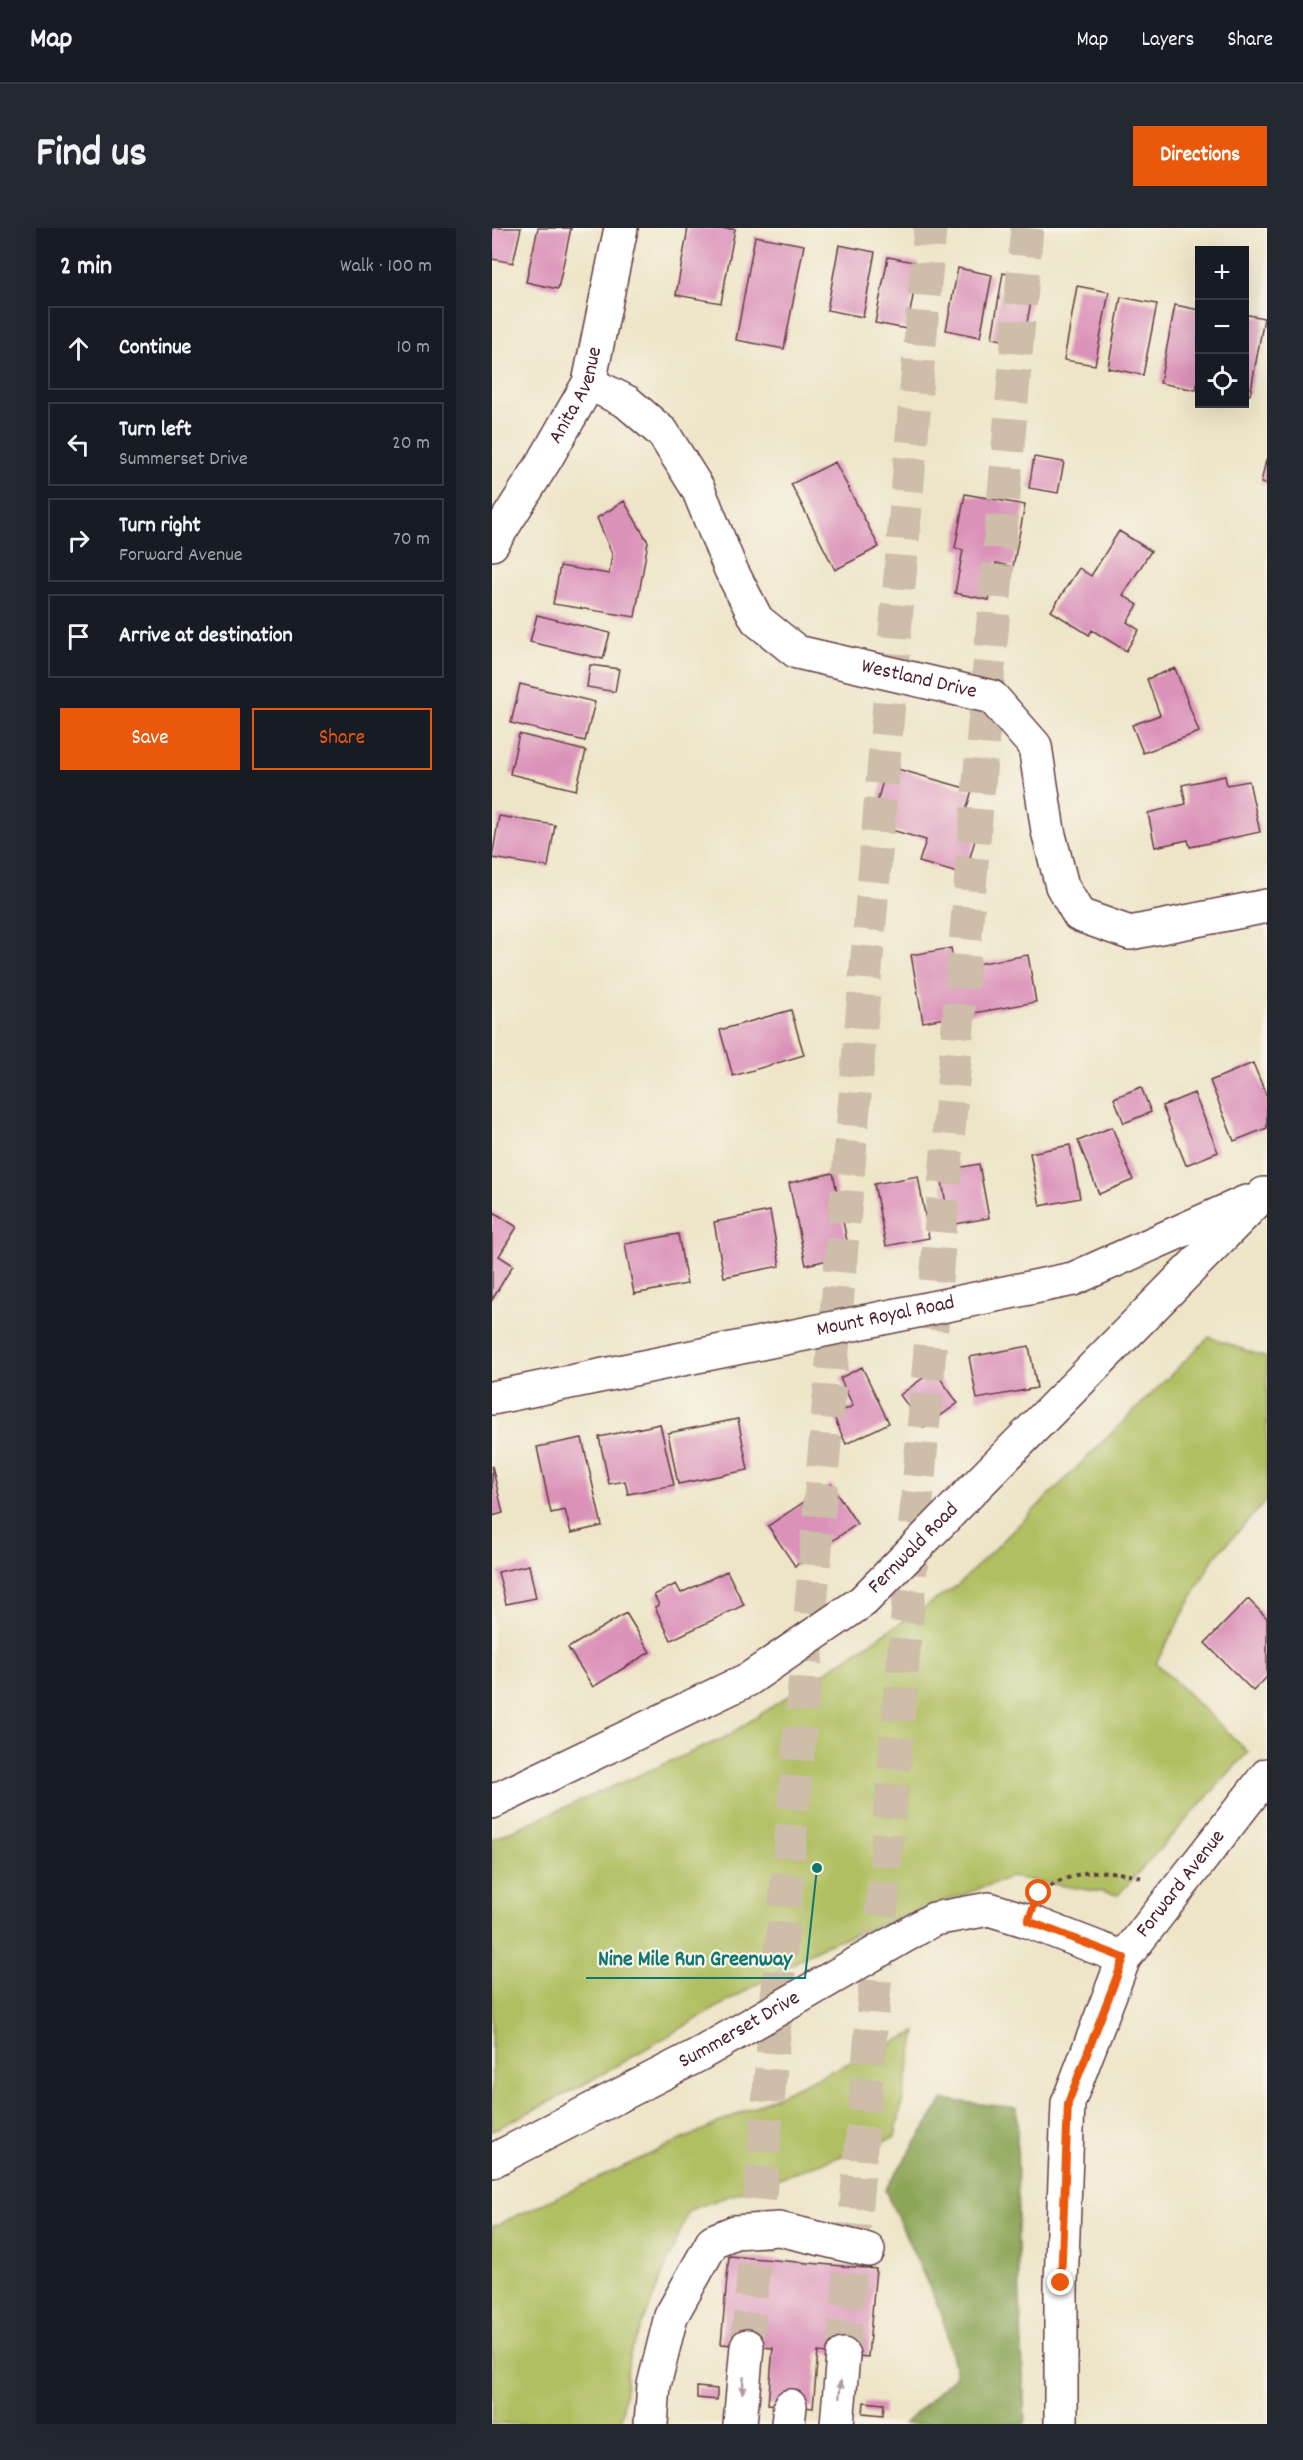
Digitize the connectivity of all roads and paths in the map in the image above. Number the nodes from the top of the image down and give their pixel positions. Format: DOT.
graph roads {
  1 [pos="621,228"];
  2 [pos="589,383"];
  3 [pos="492,544"];
  4 [pos="1267,906"];
  5 [pos="1265,1194"];
  6 [pos="492,1398"];
  7 [pos="1267,1775"];
  8 [pos="492,1802"];
  9 [pos="1174,1894"];
  10 [pos="1028,1921"];
  11 [pos="1124,1958"];
  12 [pos="492,2161"];
  13 [pos="868,2250"];
  14 [pos="747,2346"];
  15 [pos="843,2355"];
  16 [pos="651,2424"];
  17 [pos="740,2424"];
  18 [pos="837,2424"];
  19 [pos="1061,2424"];
  1 -- 2 [label="main road, Anita Avenue"];
  2 -- 3 [label="main road, Anita Avenue"];
  2 -- 4 [label="main road, Westland Drive"];
  5 -- 6 [label="main road, Mount Royal Road"];
  5 -- 8 [label="main road, Fernwald Road"];
  7 -- 9 [label="main road, Forward Avenue"];
  9 -- 10 [label="path"];
  9 -- 11 [label="main road, Forward Avenue"];
  10 -- 11 [label="main road, Summerset Drive"];
  10 -- 12 [label="main road, Summerset Drive"];
  11 -- 19 [label="main road, Forward Avenue"];
  13 -- 16 [label="main road"];
  14 -- 17 [label="main road, one-way"];
  18 -- 15 [label="main road, one-way"];
}
